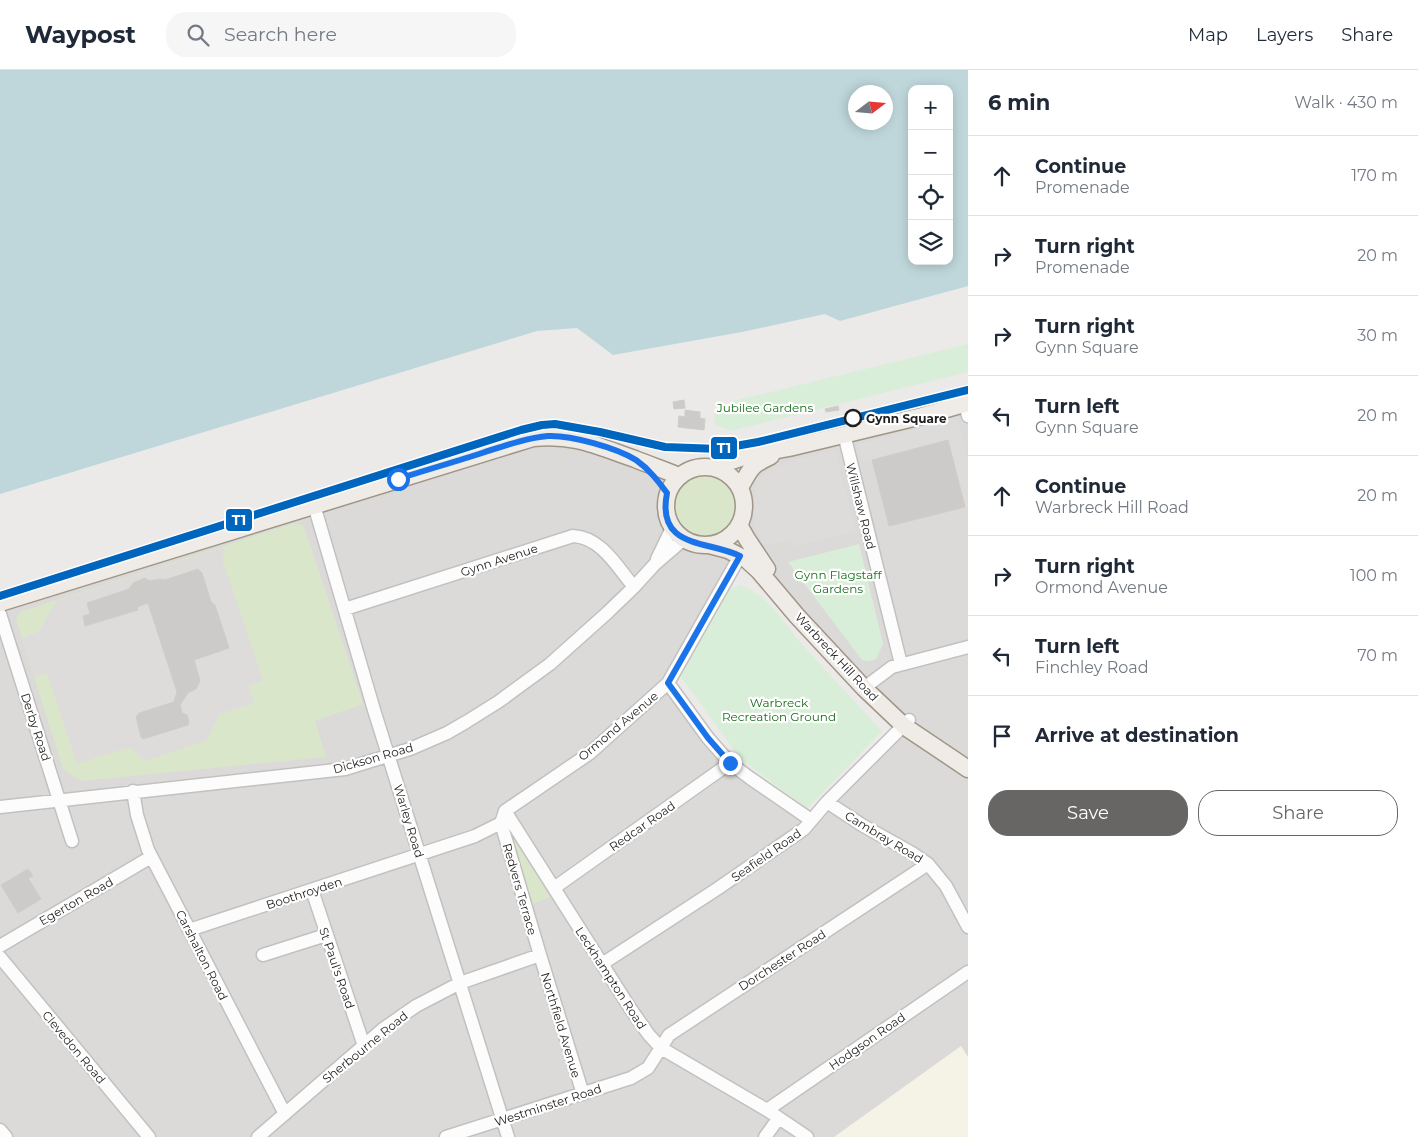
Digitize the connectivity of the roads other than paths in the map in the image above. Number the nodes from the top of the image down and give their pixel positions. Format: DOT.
graph roads {
  1 [pos="967,407"];
  2 [pos="844,434"];
  3 [pos="789,448"];
  4 [pos="634,459"];
  5 [pos="714,467"];
  6 [pos="679,476"];
  7 [pos="740,488"];
  8 [pos="667,493"];
  9 [pos="314,505"];
  10 [pos="740,524"];
  11 [pos="672,528"];
  12 [pos="684,540"];
  13 [pos="709,545"];
  14 [pos="740,556"];
  15 [pos="655,564"];
  16 [pos="634,587"];
  17 [pos="0,603"];
  18 [pos="346,608"];
  19 [pos="0,614"];
  20 [pos="968,647"];
  21 [pos="901,664"];
  22 [pos="668,683"];
  23 [pos="867,686"];
  24 [pos="907,723"];
  25 [pos="390,756"];
  26 [pos="968,758"];
  27 [pos="730,763"];
  28 [pos="968,770"];
  29 [pos="133,791"];
  30 [pos="59,799"];
  31 [pos="828,802"];
  32 [pos="0,806"];
  33 [pos="503,817"];
  34 [pos="811,820"];
  35 [pos="72,841"];
  36 [pos="419,855"];
  37 [pos="151,857"];
  38 [pos="928,864"];
  39 [pos="554,888"];
  40 [pos="312,890"];
  41 [pos="968,927"];
  42 [pos="189,930"];
  43 [pos="326,935"];
  44 [pos="0,946"];
  45 [pos="263,955"];
  46 [pos="540,955"];
  47 [pos="0,957"];
  48 [pos="602,964"];
  49 [pos="968,972"];
  50 [pos="460,983"];
  51 [pos="364,1046"];
  52 [pos="661,1048"];
  53 [pos="648,1068"];
  54 [pos="583,1094"];
  55 [pos="767,1110"];
  56 [pos="285,1114"];
  57 [pos="778,1119"];
  58 [pos="503,1120"];
  59 [pos="0,1130"];
  60 [pos="6,1137"];
  61 [pos="149,1137"];
  62 [pos="258,1137"];
  63 [pos="446,1137"];
  64 [pos="508,1137"];
  65 [pos="765,1137"];
  66 [pos="807,1137"];
  1 -- 2 [label="main road"];
  2 -- 3 [label="main road"];
  2 -- 21 [label="street, Willshaw Road"];
  3 -- 5 [label="main road"];
  3 -- 7 [label="main road"];
  4 -- 6 [label="main road"];
  4 -- 8 [label="main road"];
  4 -- 9 [label="main road"];
  5 -- 6 [label="main road"];
  5 -- 7 [label="main road"];
  6 -- 8 [label="main road"];
  7 -- 10 [label="main road"];
  8 -- 11 [label="main road"];
  9 -- 17 [label="main road"];
  9 -- 18 [label="street, Warley Road"];
  10 -- 13 [label="main road"];
  10 -- 23 [label="main road, Warbreck Hill Road"];
  11 -- 12 [label="main road"];
  11 -- 15 [label="street, Dickson Road"];
  12 -- 13 [label="main road"];
  12 -- 15 [label="street, Dickson Road"];
  13 -- 14 [label="main road, Warbreck Hill Road"];
  14 -- 22 [label="street, Ormond Avenue"];
  14 -- 23 [label="main road, Warbreck Hill Road"];
  15 -- 16 [label="street, Dickson Road"];
  16 -- 18 [label="street, Gynn Avenue"];
  16 -- 25 [label="street, Dickson Road"];
  18 -- 25 [label="street, Warley Road"];
  19 -- 30 [label="street, Derby Road"];
  20 -- 21 [label="street"];
  21 -- 23 [label="street"];
  22 -- 27 [label="street"];
  22 -- 33 [label="street, Ormond Avenue"];
  23 -- 24 [label="main road, Warbreck Hill Road"];
  24 -- 26 [label="main road, Warbreck Hill Road"];
  24 -- 28 [label="main road, Warbreck Hill Road"];
  24 -- 31 [label="street, Seafield Road"];
  25 -- 29 [label="street, Dickson Road"];
  25 -- 36 [label="street, Warley Road"];
  27 -- 34 [label="street"];
  27 -- 39 [label="street, Redcar Road"];
  29 -- 30 [label="street, Dickson Road"];
  29 -- 37 [label="street, Carshalton Road"];
  30 -- 32 [label="street, Dickson Road"];
  30 -- 35 [label="street, Derby Road"];
  31 -- 34 [label="street, Seafield Road"];
  31 -- 38 [label="street, Cambray Road"];
  33 -- 36 [label="street, Ormond Avenue"];
  33 -- 39 [label="street, Leckhampton Road"];
  33 -- 46 [label="street, Redvers Terrace"];
  34 -- 48 [label="street, Seafield Road"];
  36 -- 40 [label="street, Boothroyden"];
  36 -- 50 [label="street, Warley Road"];
  37 -- 42 [label="street, Carshalton Road"];
  37 -- 44 [label="street, Egerton Road"];
  38 -- 41 [label="street, Cambray Road"];
  38 -- 52 [label="street, Dorchester Road"];
  39 -- 48 [label="street, Leckhampton Road"];
  40 -- 42 [label="street, Boothroyden"];
  40 -- 43 [label="street, St Paul's Road"];
  42 -- 56 [label="street, Carshalton Road"];
  43 -- 45 [label="street"];
  43 -- 51 [label="street, St Paul's Road"];
  46 -- 50 [label="street, Sherbourne Road"];
  46 -- 54 [label="street, Northfield Avenue"];
  47 -- 61 [label="street, Clevedon Road"];
  48 -- 52 [label="street, Leckhampton Road"];
  49 -- 55 [label="street, Hodgson Road"];
  50 -- 51 [label="street, Sherbourne Road"];
  50 -- 58 [label="street, Warley Road"];
  51 -- 56 [label="street, Sherbourne Road"];
  52 -- 53 [label="street, Dorchester Road"];
  52 -- 55 [label="street, Leckhampton Road"];
  53 -- 54 [label="street, Westminster Road"];
  54 -- 58 [label="street, Westminster Road"];
  55 -- 57 [label="street, Leckhampton Road"];
  56 -- 62 [label="street, Sherbourne Road"];
  57 -- 65 [label="street"];
  57 -- 66 [label="street, Leckhampton Road"];
  58 -- 63 [label="street, Westminster Road"];
  58 -- 64 [label="street, Warley Road"];
  59 -- 60 [label="street"];
}
